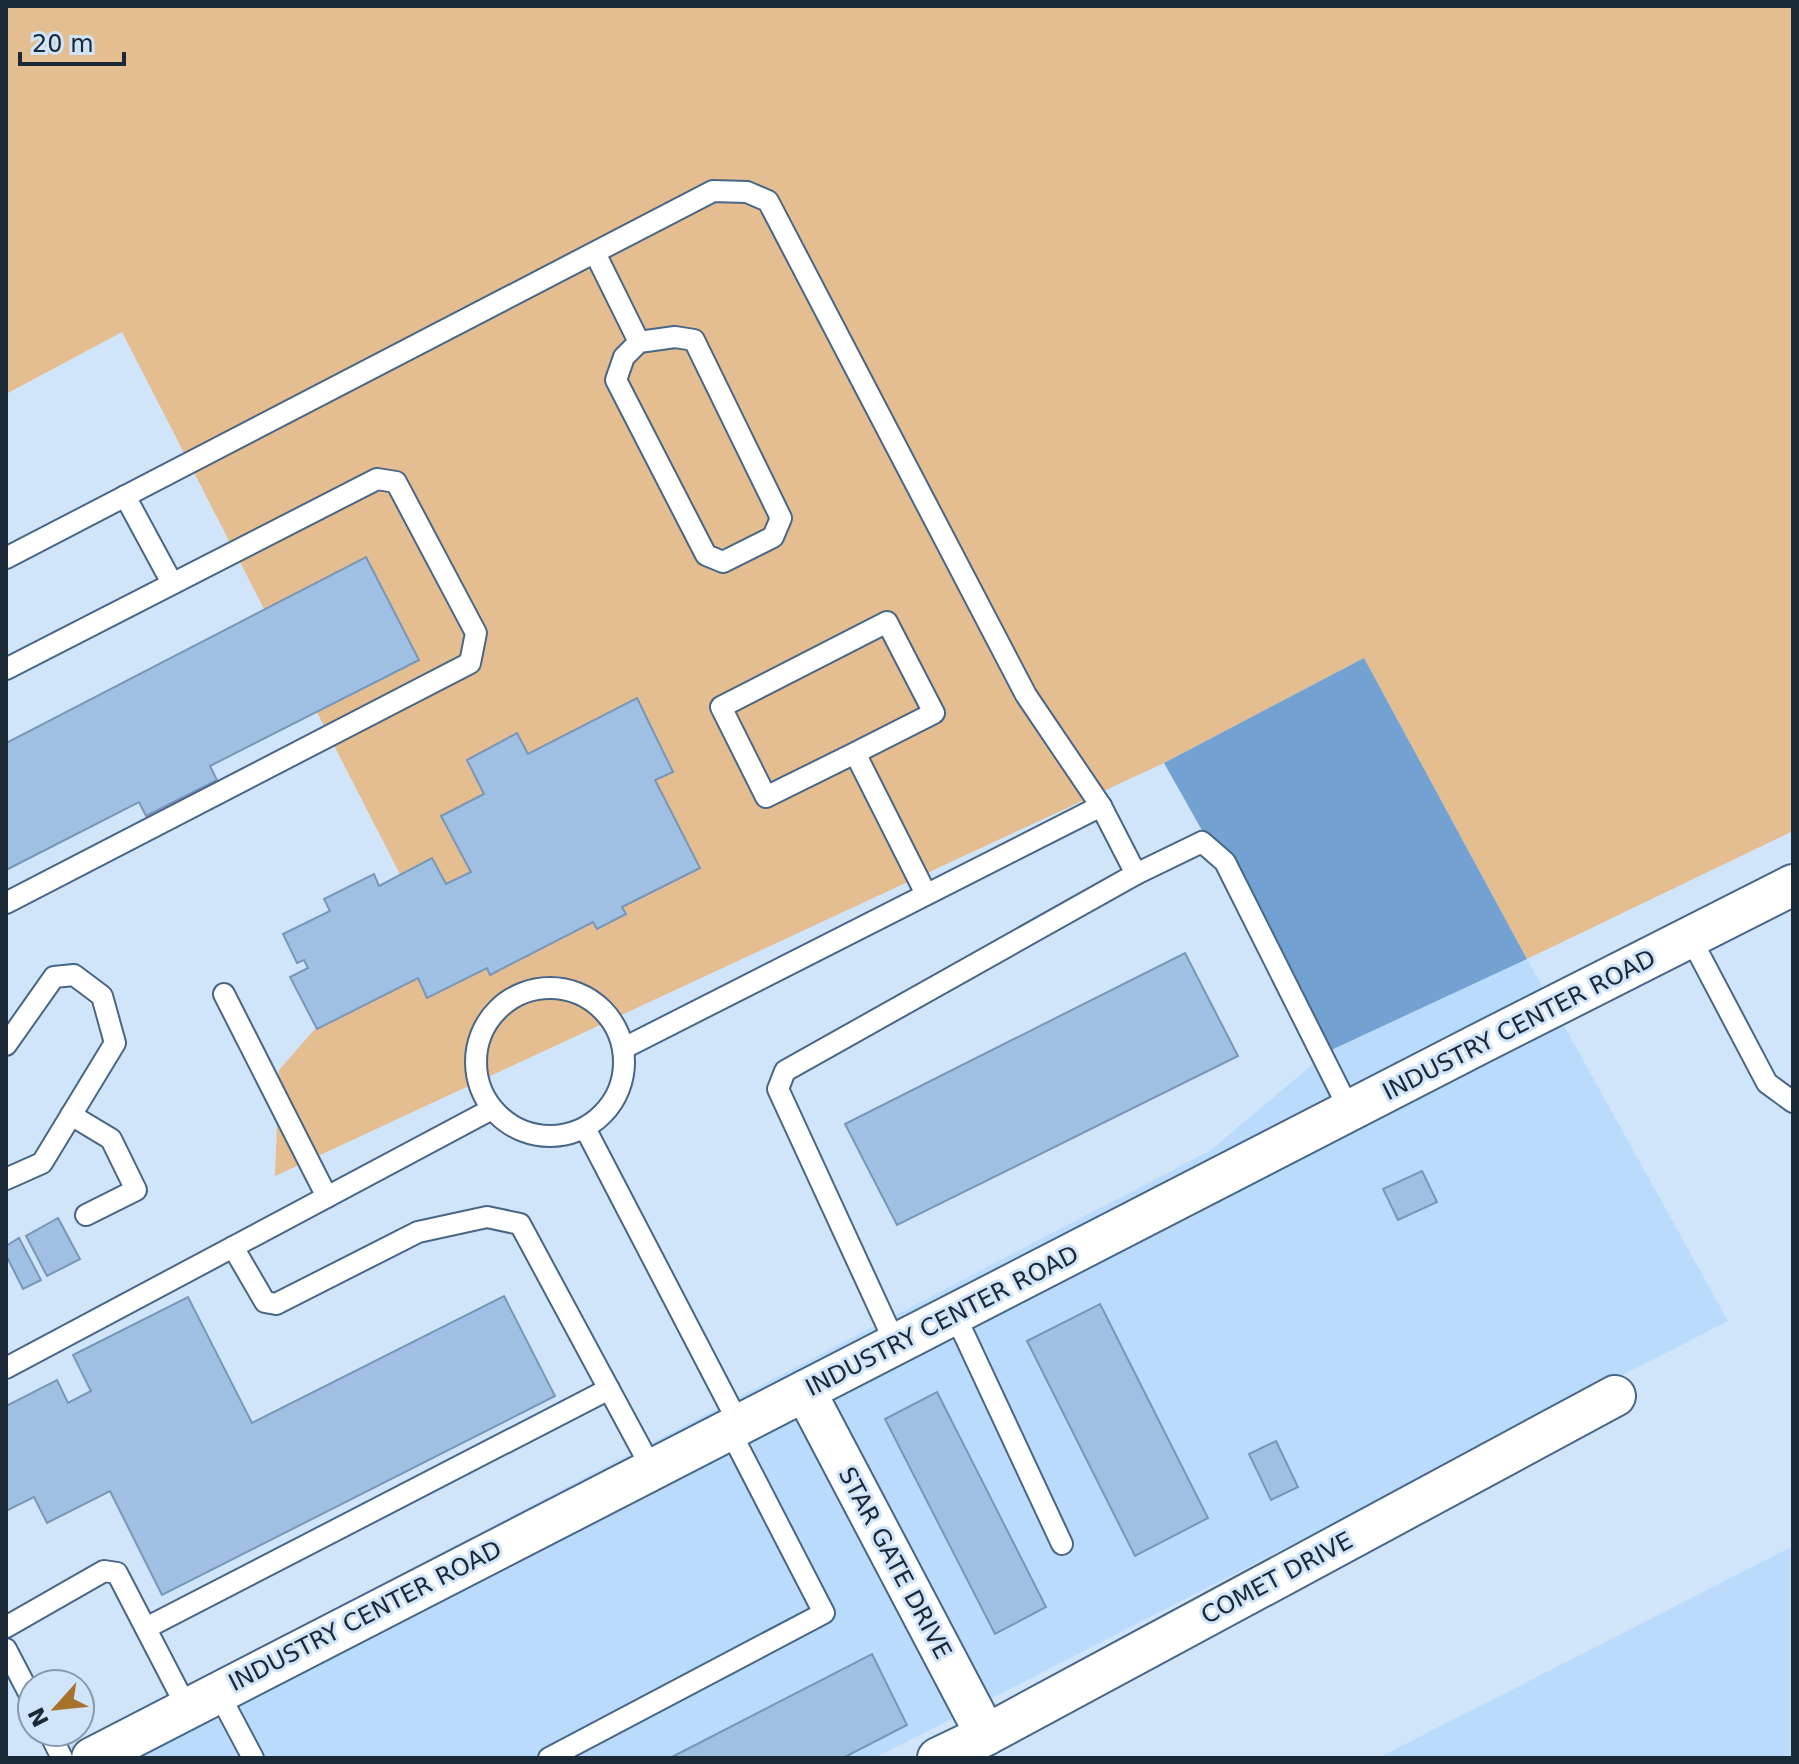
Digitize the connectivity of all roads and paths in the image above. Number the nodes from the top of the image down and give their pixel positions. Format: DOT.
graph roads {
  1 [pos="595,253"];
  2 [pos="639,342"];
  3 [pos="125,496"];
  4 [pos="6,558"];
  5 [pos="172,583"];
  6 [pos="6,669"];
  7 [pos="855,753"];
  8 [pos="1101,806"];
  9 [pos="1136,874"];
  10 [pos="1793,885"];
  11 [pos="926,894"];
  12 [pos="6,903"];
  13 [pos="1690,937"];
  14 [pos="224,994"];
  15 [pos="6,1045"];
  16 [pos="624,1048"];
  17 [pos="1793,1102"];
  18 [pos="492,1109"];
  19 [pos="1350,1111"];
  20 [pos="71,1115"];
  21 [pos="585,1128"];
  22 [pos="6,1179"];
  23 [pos="327,1197"];
  24 [pos="86,1215"];
  25 [pos="233,1247"];
  26 [pos="955,1315"];
  27 [pos="896,1345"];
  28 [pos="6,1368"];
  29 [pos="609,1389"];
  30 [pos="805,1391"];
  31 [pos="1615,1396"];
  32 [pos="734,1427"];
  33 [pos="652,1469"];
  34 [pos="1062,1544"];
  35 [pos="6,1627"];
  36 [pos="146,1628"];
  37 [pos="202,1700"];
  38 [pos="986,1735"];
  39 [pos="92,1758"];
  40 [pos="253,1758"];
  41 [pos="549,1758"];
  42 [pos="938,1758"];
  1 -- 2 [label="lane"];
  1 -- 3 [label="lane"];
  1 -- 8 [label="lane"];
  2 -- 2 [label="lane"];
  3 -- 4 [label="lane"];
  3 -- 5 [label="lane"];
  5 -- 6 [label="lane"];
  5 -- 12 [label="lane"];
  7 -- 7 [label="lane"];
  7 -- 11 [label="lane"];
  8 -- 9 [label="lane"];
  8 -- 11 [label="lane"];
  9 -- 19 [label="lane"];
  9 -- 27 [label="lane"];
  10 -- 13 [label="street, INDUSTRY CENTER ROAD"];
  11 -- 16 [label="lane"];
  13 -- 17 [label="lane"];
  13 -- 19 [label="street, INDUSTRY CENTER ROAD"];
  14 -- 23 [label="lane"];
  15 -- 20 [label="lane"];
  16 -- 18 [label="lane"];
  16 -- 21 [label="lane"];
  18 -- 21 [label="lane"];
  18 -- 23 [label="lane"];
  19 -- 26 [label="street, INDUSTRY CENTER ROAD"];
  20 -- 22 [label="lane"];
  20 -- 24 [label="lane"];
  21 -- 32 [label="lane"];
  23 -- 25 [label="lane"];
  25 -- 28 [label="lane"];
  25 -- 29 [label="lane"];
  26 -- 27 [label="street, INDUSTRY CENTER ROAD"];
  26 -- 34 [label="lane"];
  27 -- 30 [label="street, INDUSTRY CENTER ROAD"];
  29 -- 33 [label="lane"];
  29 -- 36 [label="lane"];
  30 -- 32 [label="street, INDUSTRY CENTER ROAD"];
  30 -- 38 [label="street, STAR GATE DRIVE"];
  31 -- 38 [label="street, COMET DRIVE"];
  32 -- 33 [label="street, INDUSTRY CENTER ROAD"];
  32 -- 41 [label="lane"];
  33 -- 37 [label="street, INDUSTRY CENTER ROAD"];
  35 -- 36 [label="lane"];
  36 -- 37 [label="lane"];
  37 -- 39 [label="street, INDUSTRY CENTER ROAD"];
  37 -- 40 [label="lane"];
  38 -- 42 [label="street, COMET DRIVE"];
}
